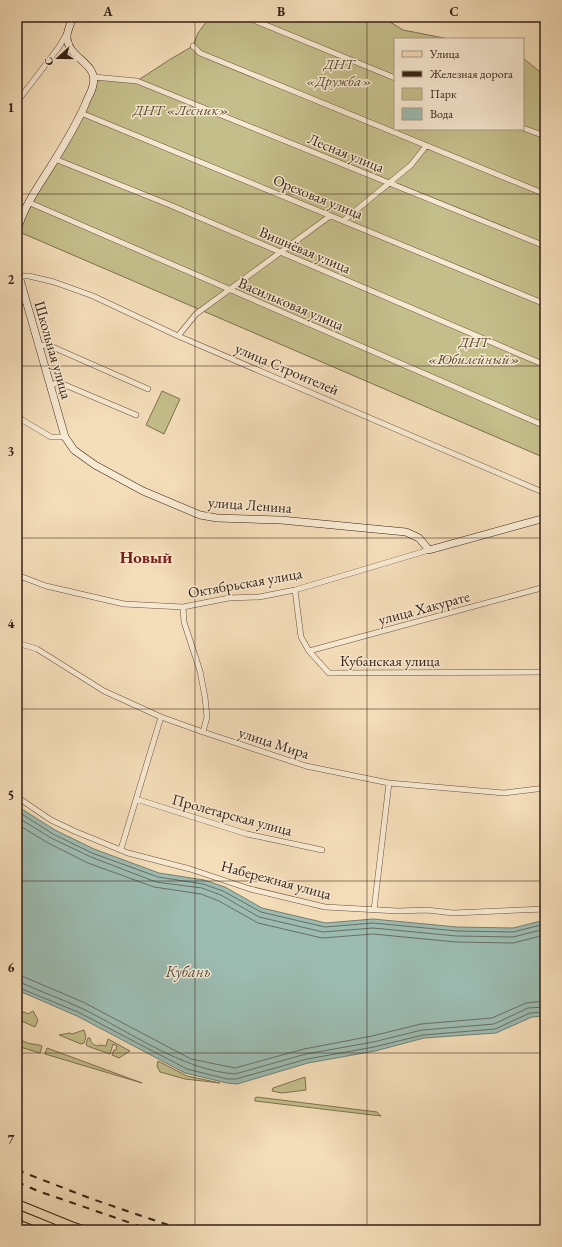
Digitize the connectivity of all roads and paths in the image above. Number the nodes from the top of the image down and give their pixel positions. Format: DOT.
graph roads {
  1 [pos="73,17"];
  2 [pos="246,17"];
  3 [pos="68,32"];
  4 [pos="193,46"];
  5 [pos="94,77"];
  6 [pos="394,78"];
  7 [pos="17,102"];
  8 [pos="81,113"];
  9 [pos="524,128"];
  10 [pos="545,136"];
  11 [pos="426,146"];
  12 [pos="55,159"];
  13 [pos="388,183"];
  14 [pos="545,194"];
  15 [pos="28,202"];
  16 [pos="330,216"];
  17 [pos="343,221"];
  18 [pos="17,231"];
  19 [pos="545,246"];
  20 [pos="280,253"];
  21 [pos="18,272"];
  22 [pos="227,290"];
  23 [pos="545,304"];
  24 [pos="178,336"];
  25 [pos="38,346"];
  26 [pos="545,365"];
  27 [pos="50,386"];
  28 [pos="148,389"];
  29 [pos="136,415"];
  30 [pos="17,417"];
  31 [pos="545,426"];
  32 [pos="64,437"];
  33 [pos="545,494"];
  34 [pos="545,518"];
  35 [pos="430,550"];
  36 [pos="17,575"];
  37 [pos="545,587"];
  38 [pos="295,590"];
  39 [pos="183,607"];
  40 [pos="17,642"];
  41 [pos="309,651"];
  42 [pos="545,672"];
  43 [pos="161,717"];
  44 [pos="202,732"];
  45 [pos="389,783"];
  46 [pos="545,788"];
  47 [pos="17,797"];
  48 [pos="136,799"];
  49 [pos="121,849"];
  50 [pos="322,850"];
  51 [pos="545,909"];
  52 [pos="374,910"];
  53 [pos="17,1204"];
  54 [pos="17,1214"];
  55 [pos="57,1230"];
  56 [pos="83,1230"];
  1 -- 3 [label="street"];
  2 -- 6 [label="street"];
  3 -- 5 [label="street"];
  3 -- 7 [label="street"];
  4 -- 11 [label="street"];
  5 -- 8 [label="street"];
  5 -- 13 [label="street, Лесная улица"];
  8 -- 12 [label="street"];
  8 -- 16 [label="street, Ореховая улица"];
  9 -- 10 [label="street"];
  11 -- 13 [label="street"];
  11 -- 14 [label="street"];
  12 -- 15 [label="street"];
  12 -- 20 [label="street, Вишнёвая улица"];
  13 -- 17 [label="street"];
  13 -- 19 [label="street, Лесная улица"];
  15 -- 18 [label="street"];
  15 -- 22 [label="street, Васильковая улица"];
  16 -- 17 [label="street, Ореховая улица"];
  16 -- 20 [label="street"];
  17 -- 23 [label="street, Ореховая улица"];
  20 -- 22 [label="street"];
  20 -- 26 [label="street, Вишнёвая улица"];
  21 -- 24 [label="street, улица Строителей"];
  21 -- 25 [label="street, Школьная улица"];
  22 -- 24 [label="street"];
  22 -- 31 [label="street, Васильковая улица"];
  24 -- 33 [label="street, улица Строителей"];
  25 -- 27 [label="street, Школьная улица"];
  25 -- 28 [label="street"];
  27 -- 29 [label="street"];
  27 -- 32 [label="street, Школьная улица"];
  30 -- 32 [label="street"];
  32 -- 35 [label="street, улица Ленина"];
  34 -- 35 [label="street, Октябрьская улица"];
  35 -- 38 [label="street, Октябрьская улица"];
  36 -- 39 [label="street, Октябрьская улица"];
  37 -- 41 [label="street, улица Хакурате"];
  38 -- 39 [label="street, Октябрьская улица"];
  38 -- 41 [label="street, Кубанская улица"];
  39 -- 44 [label="street"];
  40 -- 43 [label="street, улица Мира"];
  41 -- 42 [label="street, Кубанская улица"];
  43 -- 44 [label="street, улица Мира"];
  43 -- 48 [label="street"];
  44 -- 45 [label="street, улица Мира"];
  45 -- 46 [label="street, улица Мира"];
  45 -- 52 [label="street"];
  47 -- 49 [label="street, Набережная улица"];
  48 -- 49 [label="street"];
  48 -- 50 [label="street, Пролетарская улица"];
  49 -- 52 [label="street, Набережная улица"];
  51 -- 52 [label="street, Набережная улица"];
  53 -- 56 [label="main road"];
  54 -- 55 [label="main road"];
}
